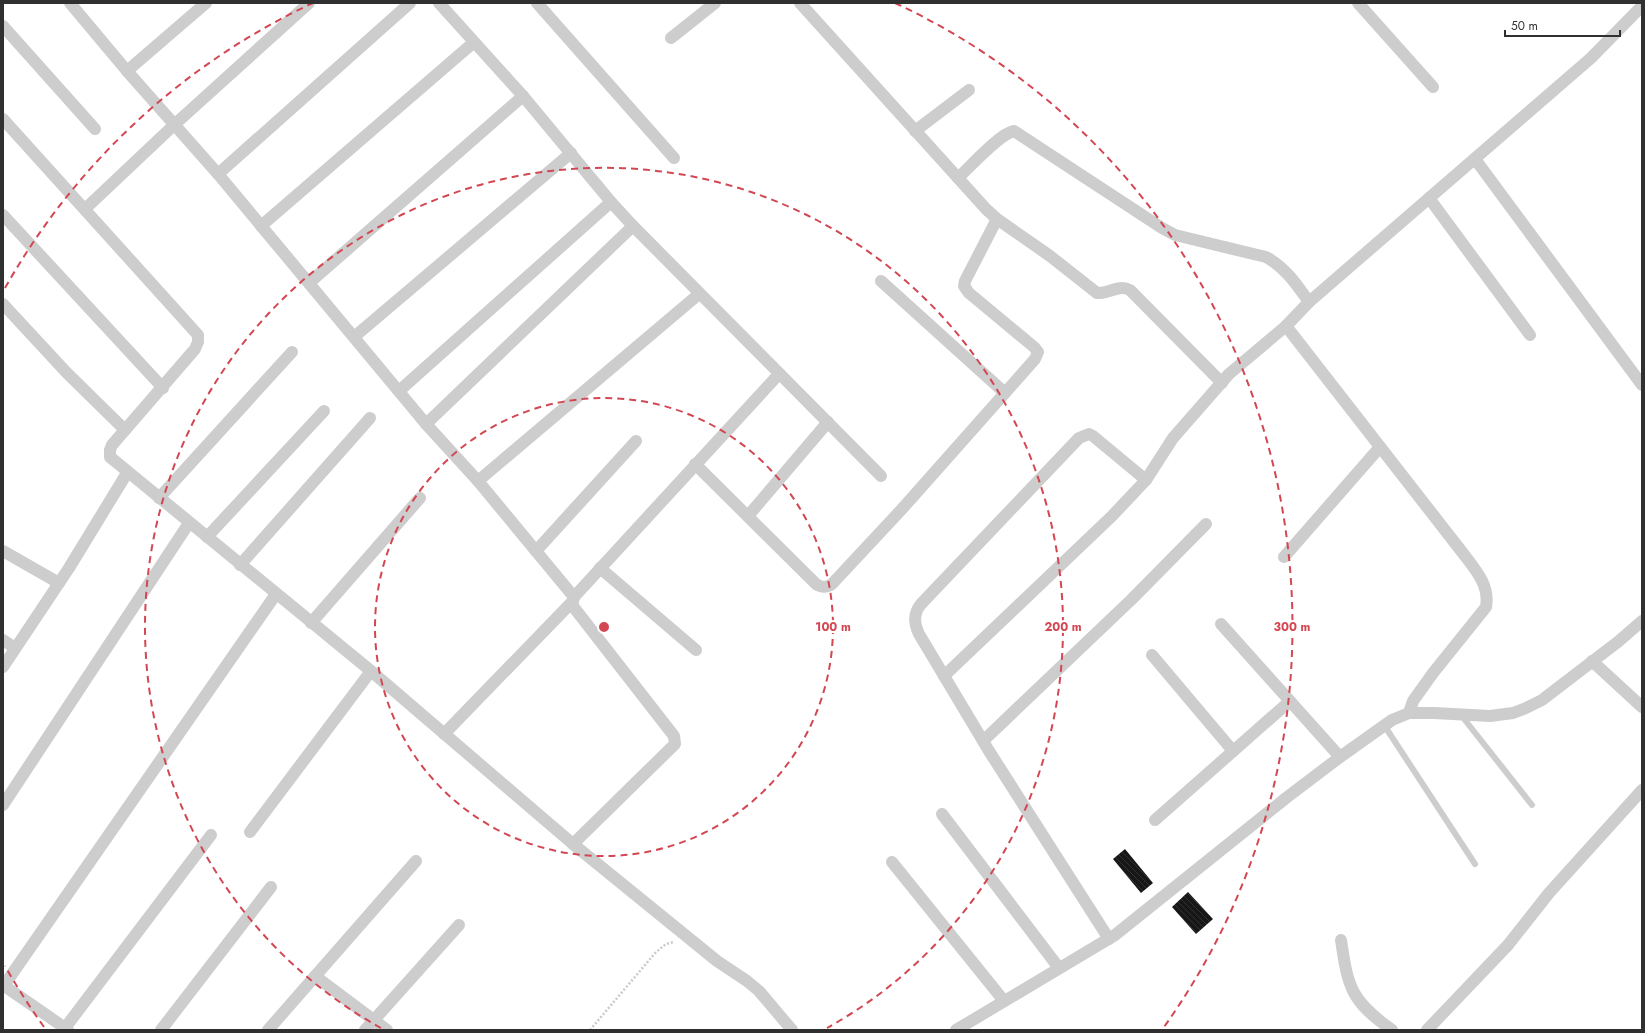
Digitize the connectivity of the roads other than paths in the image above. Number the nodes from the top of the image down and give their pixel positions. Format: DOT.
graph roads {
  1 [pos="70,3"];
  2 [pos="206,3"];
  3 [pos="309,3"];
  4 [pos="410,3"];
  5 [pos="439,3"];
  6 [pos="537,3"];
  7 [pos="715,3"];
  8 [pos="800,3"];
  9 [pos="1358,3"];
  10 [pos="1642,6"];
  11 [pos="3,26"];
  12 [pos="671,38"];
  13 [pos="473,43"];
  14 [pos="127,71"];
  15 [pos="1433,86"];
  16 [pos="969,90"];
  17 [pos="522,96"];
  18 [pos="3,119"];
  19 [pos="174,125"];
  20 [pos="95,129"];
  21 [pos="915,130"];
  22 [pos="570,153"];
  23 [pos="674,158"];
  24 [pos="1475,159"];
  25 [pos="218,174"];
  26 [pos="958,178"];
  27 [pos="1429,198"];
  28 [pos="611,202"];
  29 [pos="84,209"];
  30 [pos="3,215"];
  31 [pos="997,219"];
  32 [pos="261,226"];
  33 [pos="633,226"];
  34 [pos="881,280"];
  35 [pos="309,283"];
  36 [pos="700,294"];
  37 [pos="1310,302"];
  38 [pos="3,304"];
  39 [pos="1286,326"];
  40 [pos="1530,335"];
  41 [pos="354,337"];
  42 [pos="292,352"];
  43 [pos="779,374"];
  44 [pos="1222,383"];
  45 [pos="1642,385"];
  46 [pos="162,388"];
  47 [pos="399,391"];
  48 [pos="1005,393"];
  49 [pos="324,411"];
  50 [pos="370,418"];
  51 [pos="828,422"];
  52 [pos="426,424"];
  53 [pos="126,430"];
  54 [pos="636,441"];
  55 [pos="1380,447"];
  56 [pos="695,464"];
  57 [pos="128,472"];
  58 [pos="881,476"];
  59 [pos="1146,480"];
  60 [pos="478,481"];
  61 [pos="159,498"];
  62 [pos="420,498"];
  63 [pos="748,516"];
  64 [pos="189,523"];
  65 [pos="1206,524"];
  66 [pos="207,537"];
  67 [pos="3,551"];
  68 [pos="536,551"];
  69 [pos="1284,557"];
  70 [pos="240,564"];
  71 [pos="600,568"];
  72 [pos="59,583"];
  73 [pos="276,594"];
  74 [pos="573,599"];
  75 [pos="311,622"];
  76 [pos="1642,622"];
  77 [pos="1221,624"];
  78 [pos="3,640"];
  79 [pos="15,648"];
  80 [pos="696,650"];
  81 [pos="1152,655"];
  82 [pos="1592,661"];
  83 [pos="3,666"];
  84 [pos="371,671"];
  85 [pos="944,676"];
  86 [pos="1290,701"];
  87 [pos="1642,707"];
  88 [pos="1409,713"];
  89 [pos="1461,715"];
  90 [pos="1384,726"];
  91 [pos="444,734"];
  92 [pos="983,741"];
  93 [pos="1234,751"];
  94 [pos="1340,757"];
  95 [pos="1642,790"];
  96 [pos="3,804"];
  97 [pos="1532,805"];
  98 [pos="942,814"];
  99 [pos="1155,820"];
  100 [pos="250,832"];
  101 [pos="211,835"];
  102 [pos="573,844"];
  103 [pos="416,861"];
  104 [pos="892,862"];
  105 [pos="1475,864"];
  106 [pos="271,887"];
  107 [pos="459,925"];
  108 [pos="1109,939"];
  109 [pos="1341,940"];
  110 [pos="1059,968"];
  111 [pos="315,976"];
  112 [pos="3,986"];
  113 [pos="1004,1001"];
  114 [pos="374,1020"];
  115 [pos="67,1029"];
  116 [pos="161,1030"];
  117 [pos="268,1030"];
  118 [pos="365,1030"];
  119 [pos="387,1030"];
  120 [pos="792,1030"];
  121 [pos="956,1030"];
  122 [pos="1392,1030"];
  123 [pos="1427,1030"];
  1 -- 14 [label="street"];
  2 -- 14 [label="street"];
  3 -- 19 [label="street"];
  4 -- 25 [label="street"];
  5 -- 13 [label="street"];
  6 -- 23 [label="street"];
  7 -- 12 [label="street"];
  8 -- 21 [label="street"];
  9 -- 15 [label="street"];
  10 -- 24 [label="street"];
  11 -- 20 [label="street"];
  13 -- 17 [label="street"];
  13 -- 32 [label="street"];
  14 -- 19 [label="street"];
  16 -- 21 [label="street"];
  17 -- 22 [label="street"];
  17 -- 35 [label="street"];
  18 -- 29 [label="street"];
  19 -- 25 [label="street"];
  19 -- 29 [label="street"];
  21 -- 26 [label="street"];
  22 -- 28 [label="street"];
  22 -- 41 [label="street"];
  24 -- 27 [label="street"];
  24 -- 45 [label="street"];
  25 -- 32 [label="street"];
  26 -- 31 [label="street"];
  26 -- 37 [label="street"];
  27 -- 37 [label="street"];
  27 -- 40 [label="street"];
  28 -- 33 [label="street"];
  28 -- 47 [label="street"];
  29 -- 46 [label="street"];
  30 -- 46 [label="street"];
  31 -- 44 [label="street"];
  31 -- 48 [label="street"];
  32 -- 35 [label="street"];
  33 -- 36 [label="street"];
  33 -- 52 [label="street"];
  34 -- 48 [label="street"];
  35 -- 41 [label="street"];
  36 -- 43 [label="street"];
  36 -- 60 [label="street"];
  37 -- 39 [label="street"];
  38 -- 53 [label="street"];
  39 -- 44 [label="street"];
  39 -- 55 [label="street"];
  41 -- 47 [label="street"];
  42 -- 61 [label="street"];
  43 -- 51 [label="street"];
  43 -- 56 [label="street"];
  44 -- 59 [label="street"];
  46 -- 53 [label="street"];
  47 -- 52 [label="street"];
  48 -- 63 [label="street"];
  49 -- 66 [label="street"];
  50 -- 70 [label="street"];
  51 -- 58 [label="street"];
  51 -- 63 [label="street"];
  52 -- 60 [label="street"];
  53 -- 57 [label="street"];
  54 -- 68 [label="street"];
  55 -- 69 [label="street"];
  55 -- 88 [label="street"];
  56 -- 63 [label="street"];
  56 -- 71 [label="street"];
  57 -- 61 [label="street"];
  57 -- 72 [label="street"];
  59 -- 85 [label="street"];
  59 -- 85 [label="street"];
  60 -- 68 [label="street"];
  61 -- 64 [label="street"];
  62 -- 75 [label="street"];
  64 -- 66 [label="street"];
  64 -- 96 [label="street"];
  65 -- 92 [label="street"];
  66 -- 70 [label="street"];
  67 -- 72 [label="street"];
  68 -- 74 [label="street"];
  70 -- 73 [label="street"];
  71 -- 74 [label="street"];
  71 -- 80 [label="street"];
  72 -- 79 [label="street"];
  73 -- 75 [label="street"];
  73 -- 112 [label="street"];
  74 -- 91 [label="street"];
  74 -- 102 [label="street"];
  75 -- 84 [label="street"];
  76 -- 82 [label="street"];
  77 -- 86 [label="street"];
  78 -- 79 [label="street"];
  79 -- 83 [label="street"];
  81 -- 93 [label="street"];
  82 -- 87 [label="street"];
  82 -- 89 [label="street"];
  84 -- 91 [label="street"];
  84 -- 100 [label="street"];
  85 -- 92 [label="street"];
  86 -- 93 [label="street"];
  86 -- 94 [label="street"];
  88 -- 89 [label="street"];
  88 -- 90 [label="street"];
  89 -- 97 [label="lane"];
  90 -- 94 [label="street"];
  90 -- 105 [label="lane"];
  91 -- 102 [label="street"];
  92 -- 108 [label="street"];
  93 -- 99 [label="street"];
  94 -- 108 [label="street"];
  95 -- 123 [label="street"];
  98 -- 110 [label="street"];
  101 -- 115 [label="street"];
  102 -- 120 [label="street"];
  103 -- 111 [label="street"];
  104 -- 113 [label="street"];
  106 -- 116 [label="street"];
  107 -- 114 [label="street"];
  108 -- 110 [label="street"];
  109 -- 122 [label="street"];
  110 -- 113 [label="street"];
  111 -- 114 [label="street"];
  111 -- 117 [label="street"];
  112 -- 115 [label="street"];
  113 -- 121 [label="street"];
  114 -- 118 [label="street"];
  114 -- 119 [label="street"];
}
